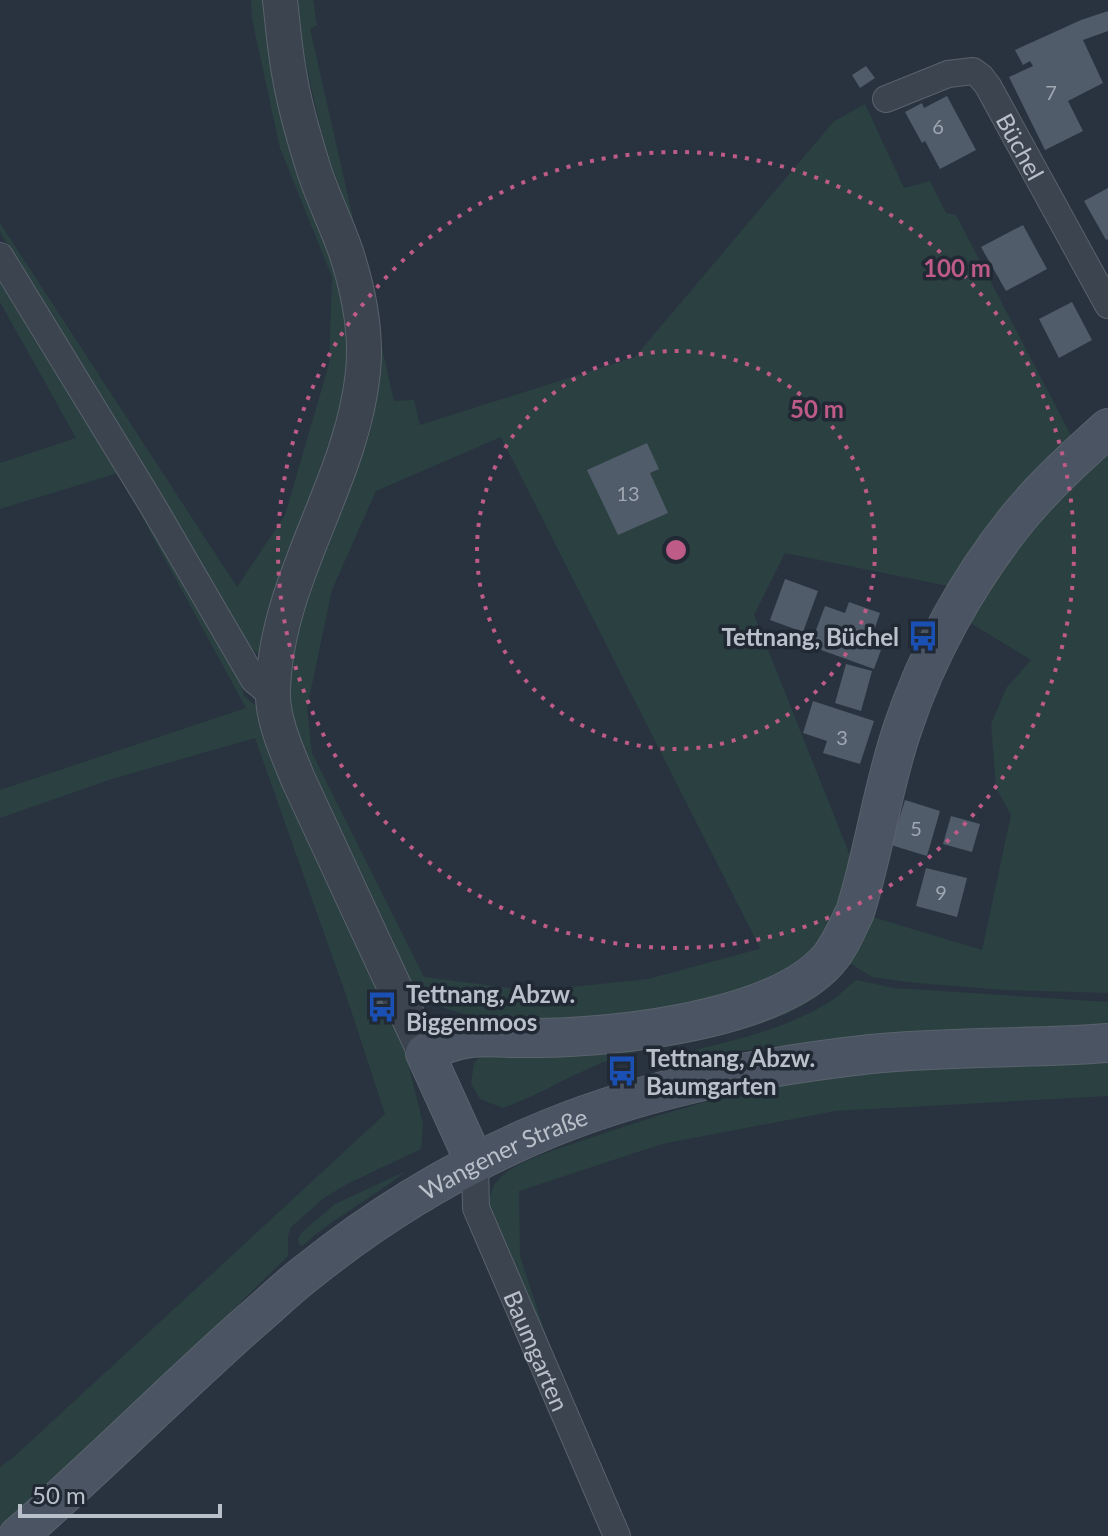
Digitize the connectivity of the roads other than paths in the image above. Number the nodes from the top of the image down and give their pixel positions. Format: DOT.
graph roads {
  1 [pos="280,0"];
  2 [pos="886,99"];
  3 [pos="0,256"];
  4 [pos="1108,305"];
  5 [pos="1108,428"];
  6 [pos="272,695"];
  7 [pos="1108,1043"];
  8 [pos="425,1053"];
  9 [pos="475,1163"];
  10 [pos="18,1536"];
  11 [pos="617,1536"];
  1 -- 6 [label="street"];
  2 -- 4 [label="street, Büchel"];
  3 -- 6 [label="street"];
  5 -- 8 [label="main road"];
  6 -- 8 [label="street"];
  7 -- 9 [label="main road, Wangener Straße"];
  8 -- 9 [label="main road"];
  9 -- 10 [label="main road, Wangener Straße"];
  9 -- 11 [label="street, Baumgarten"];
}
